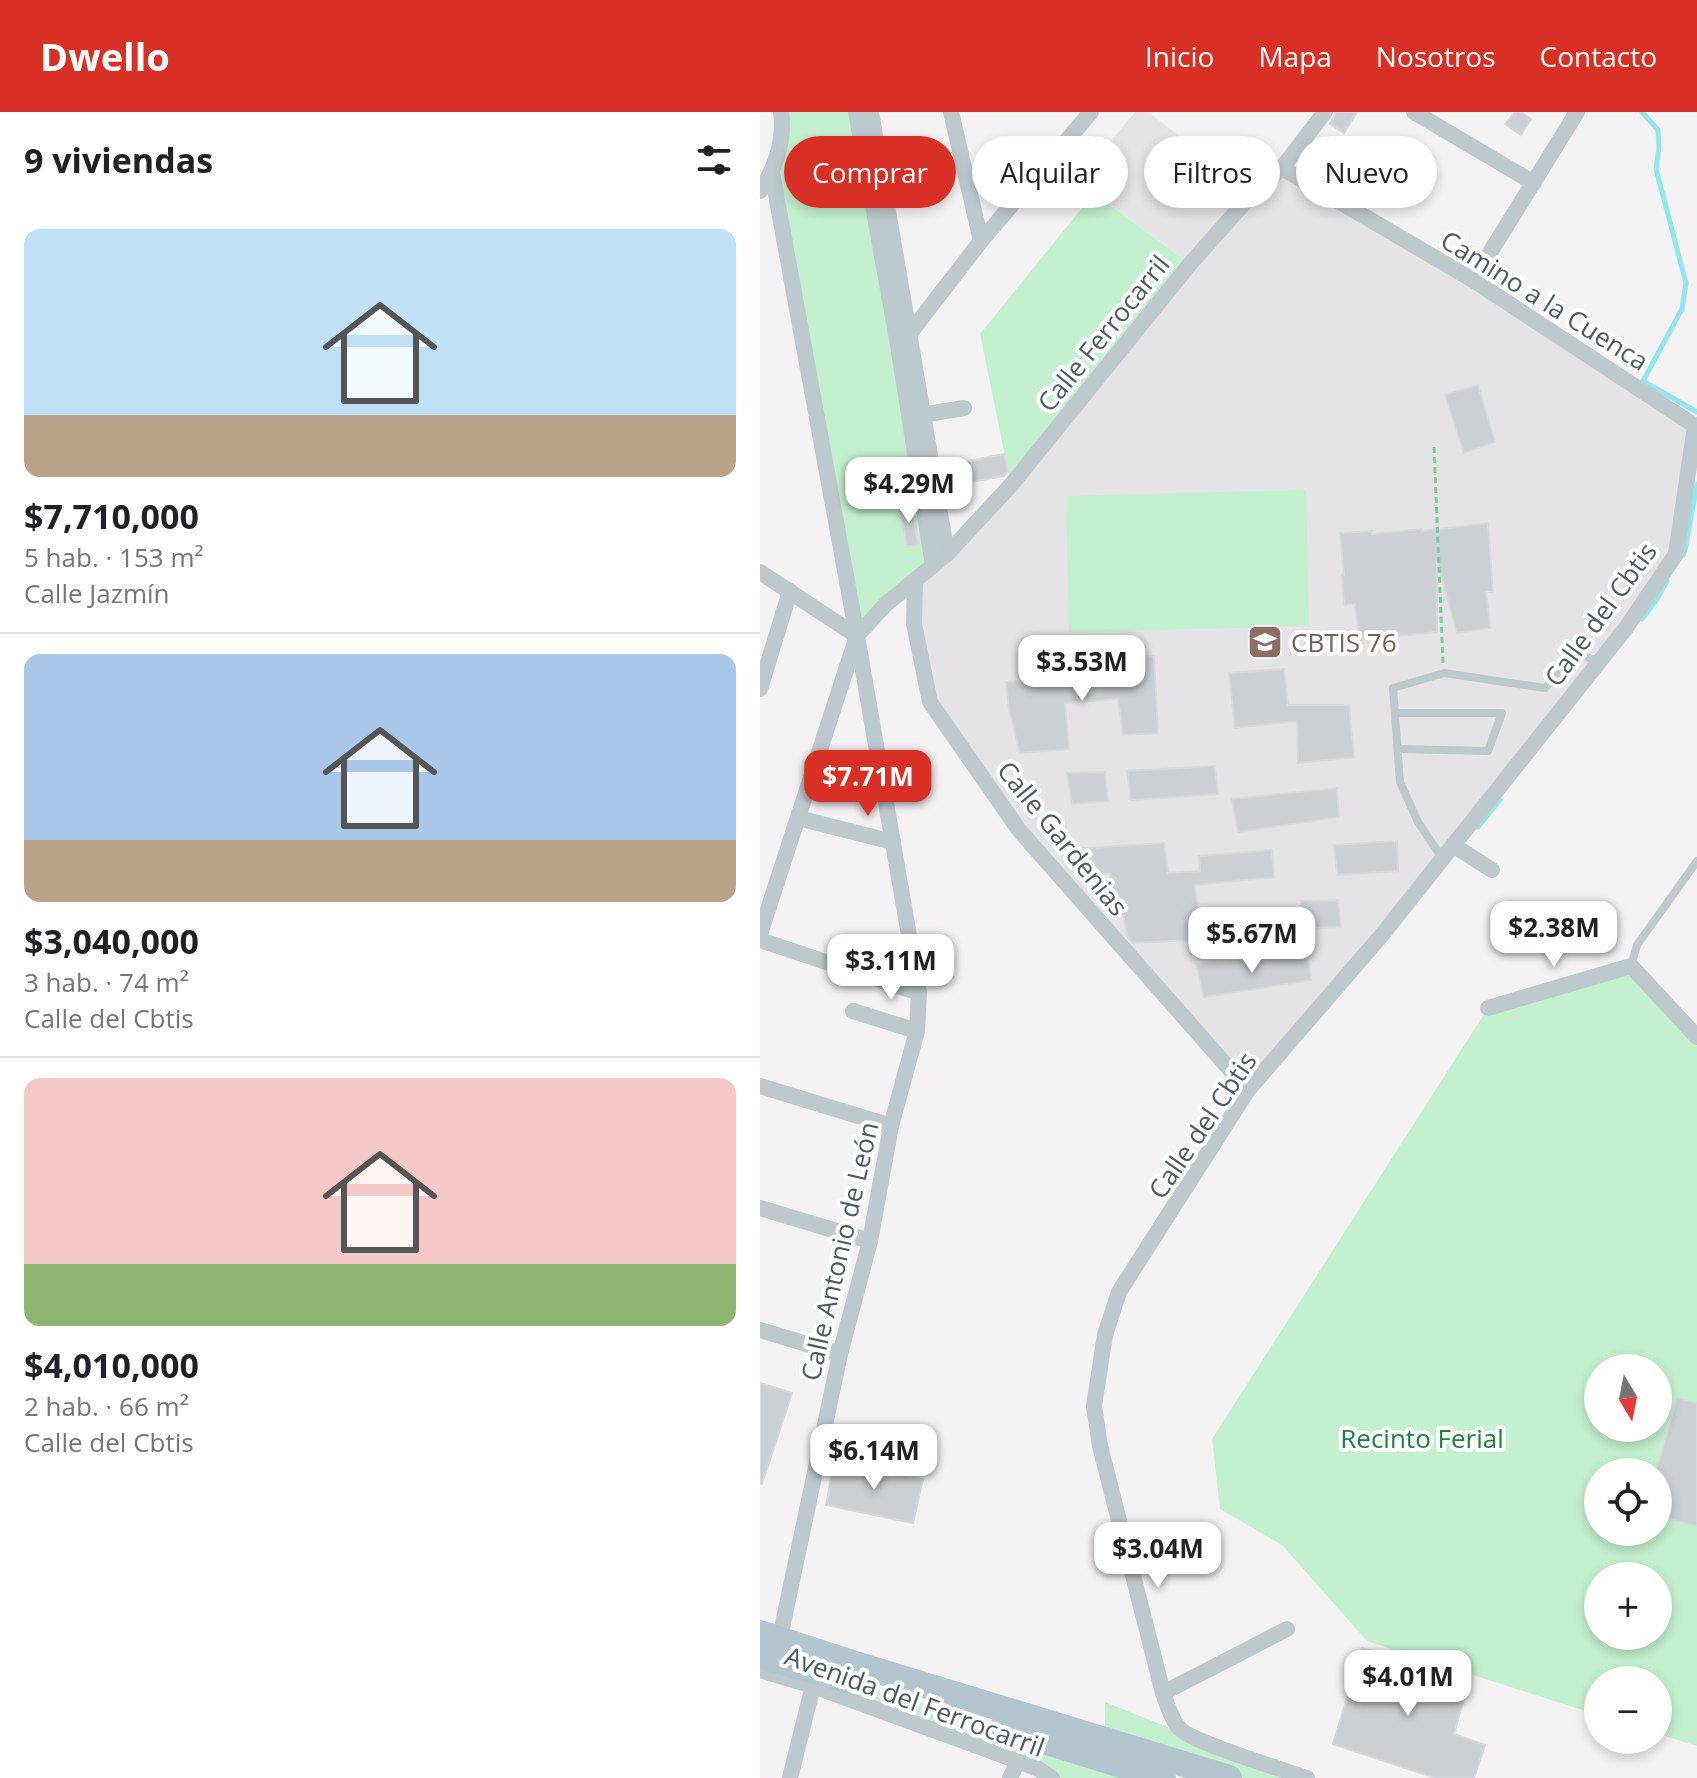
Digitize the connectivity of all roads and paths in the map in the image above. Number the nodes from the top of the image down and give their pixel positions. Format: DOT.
graph roads {
  1 [pos="781,112"];
  2 [pos="856,112"];
  3 [pos="871,112"];
  4 [pos="951,112"];
  5 [pos="1091,112"];
  6 [pos="1325,112"];
  7 [pos="1414,112"];
  8 [pos="1577,112"];
  9 [pos="1282,168"];
  10 [pos="772,173"];
  11 [pos="1534,183"];
  12 [pos="760,191"];
  13 [pos="981,241"];
  14 [pos="1473,280"];
  15 [pos="904,336"];
  16 [pos="964,408"];
  17 [pos="916,416"];
  18 [pos="1696,426"];
  19 [pos="1434,447"];
  20 [pos="947,554"];
  21 [pos="933,566"];
  22 [pos="760,572"];
  23 [pos="915,581"];
  24 [pos="790,591"];
  25 [pos="857,636"];
  26 [pos="1599,661"];
  27 [pos="1444,673"];
  28 [pos="760,689"];
  29 [pos="1395,713"];
  30 [pos="1398,749"];
  31 [pos="798,818"];
  32 [pos="893,842"];
  33 [pos="1447,851"];
  34 [pos="1697,861"];
  35 [pos="1492,870"];
  36 [pos="760,934"];
  37 [pos="760,940"];
  38 [pos="1631,966"];
  39 [pos="919,993"];
  40 [pos="1488,1008"];
  41 [pos="853,1011"];
  42 [pos="917,1031"];
  43 [pos="1697,1037"];
  44 [pos="760,1086"];
  45 [pos="1248,1090"];
  46 [pos="891,1126"];
  47 [pos="760,1208"];
  48 [pos="870,1241"];
  49 [pos="760,1330"];
  50 [pos="840,1354"];
  51 [pos="1287,1629"];
  52 [pos="767,1652"];
  53 [pos="851,1672"];
  54 [pos="813,1686"];
  55 [pos="1163,1693"];
  56 [pos="1018,1761"];
  57 [pos="790,1778"];
  58 [pos="1010,1778"];
  59 [pos="1052,1778"];
  60 [pos="1163,1778"];
  61 [pos="1229,1778"];
  62 [pos="1307,1778"];
  1 -- 10 [label="street"];
  2 -- 15 [label="street"];
  3 -- 15 [label="street"];
  4 -- 13 [label="street"];
  5 -- 13 [label="street"];
  6 -- 9 [label="street, Calle Ferrocarril"];
  7 -- 11 [label="street"];
  8 -- 11 [label="street"];
  9 -- 14 [label="street, Camino a la Cuenca"];
  9 -- 20 [label="street, Calle Ferrocarril"];
  10 -- 12 [label="street"];
  10 -- 25 [label="street, Calle Antonio de León"];
  11 -- 14 [label="street"];
  13 -- 15 [label="street"];
  14 -- 18 [label="street, Camino a la Cuenca"];
  15 -- 17 [label="street"];
  16 -- 17 [label="street"];
  17 -- 20 [label="street"];
  17 -- 21 [label="street"];
  18 -- 26 [label="street, Calle del Cbtis"];
  19 -- 27 [label="path"];
  20 -- 21 [label="street, Calle Ferrocarril"];
  21 -- 23 [label="street, Calle Ferrocarril"];
  22 -- 24 [label="street"];
  23 -- 25 [label="street, Calle Ferrocarril"];
  23 -- 45 [label="street, Calle Gardenias"];
  24 -- 25 [label="street"];
  24 -- 28 [label="street"];
  25 -- 31 [label="street"];
  25 -- 32 [label="street, Calle Antonio de León"];
  26 -- 27 [label="lane"];
  26 -- 33 [label="street, Calle del Cbtis"];
  27 -- 29 [label="lane"];
  29 -- 30 [label="lane"];
  29 -- 30 [label="lane"];
  30 -- 33 [label="lane"];
  31 -- 32 [label="street"];
  31 -- 36 [label="street"];
  32 -- 39 [label="street, Calle Antonio de León"];
  33 -- 35 [label="street"];
  33 -- 45 [label="street, Calle del Cbtis"];
  34 -- 38 [label="lane"];
  37 -- 39 [label="street"];
  38 -- 40 [label="street"];
  38 -- 43 [label="street"];
  39 -- 42 [label="street, Calle Antonio de León"];
  41 -- 42 [label="street"];
  42 -- 46 [label="street, Calle Antonio de León"];
  44 -- 46 [label="street"];
  45 -- 55 [label="street, Calle del Cbtis"];
  46 -- 48 [label="street, Calle Antonio de León"];
  47 -- 48 [label="street"];
  48 -- 50 [label="street, Calle Antonio de León"];
  49 -- 50 [label="street"];
  50 -- 52 [label="street, Calle Antonio de León"];
  51 -- 55 [label="street"];
  52 -- 53 [label="main road"];
  52 -- 54 [label="street, Avenida del Ferrocarril"];
  53 -- 60 [label="main road"];
  53 -- 61 [label="main road"];
  54 -- 56 [label="street, Avenida del Ferrocarril"];
  54 -- 57 [label="street"];
  55 -- 62 [label="street, Calle del Cbtis"];
  56 -- 58 [label="street"];
  56 -- 59 [label="street, Avenida del Ferrocarril"];
}
